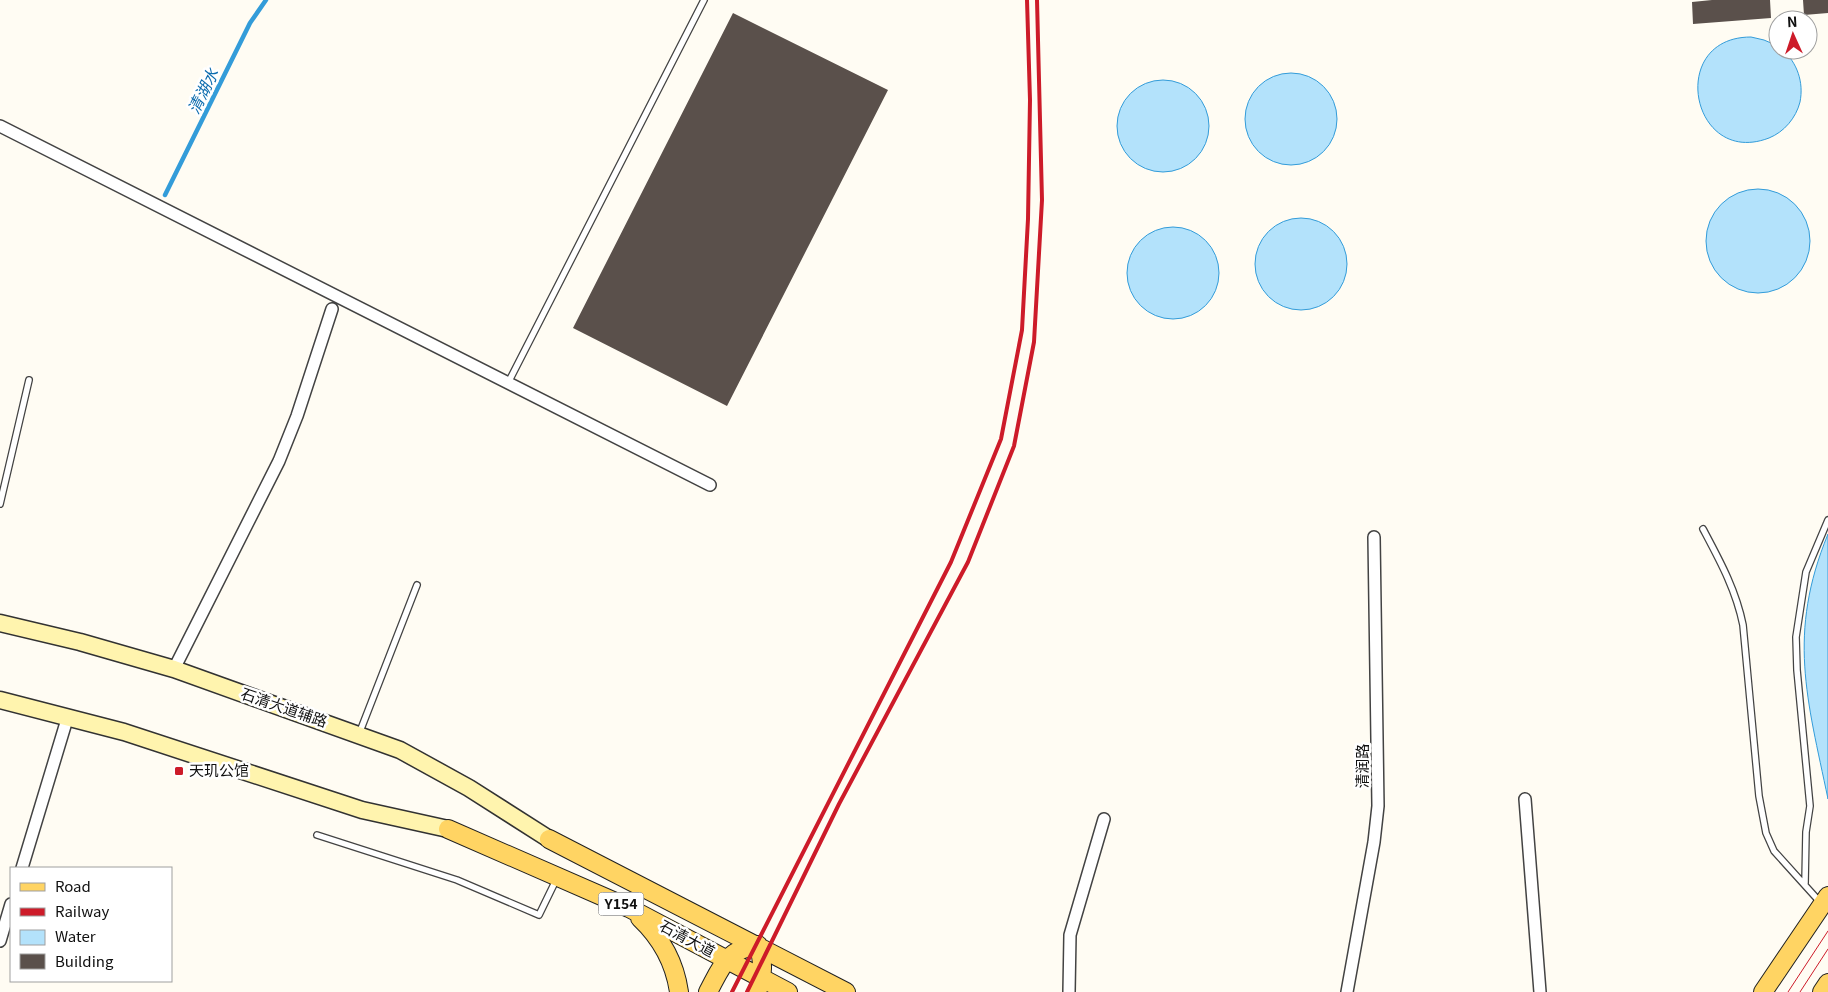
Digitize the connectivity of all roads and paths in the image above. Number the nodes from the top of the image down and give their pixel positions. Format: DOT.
graph roads {
  1 [pos="704,0"];
  2 [pos="0,126"];
  3 [pos="332,309"];
  4 [pos="29,380"];
  5 [pos="508,383"];
  6 [pos="710,486"];
  7 [pos="0,504"];
  8 [pos="1828,520"];
  9 [pos="1703,529"];
  10 [pos="1374,537"];
  11 [pos="417,585"];
  12 [pos="0,623"];
  13 [pos="174,669"];
  14 [pos="0,700"];
  15 [pos="68,716"];
  16 [pos="360,734"];
  17 [pos="1525,799"];
  18 [pos="1104,819"];
  19 [pos="448,829"];
  20 [pos="317,835"];
  21 [pos="549,839"];
  22 [pos="22,867"];
  23 [pos="558,876"];
  24 [pos="1805,883"];
  25 [pos="1825,900"];
  26 [pos="10,907"];
  27 [pos="629,908"];
  28 [pos="0,940"];
  29 [pos="758,945"];
  30 [pos="726,959"];
  31 [pos="1828,983"];
  32 [pos="760,985"];
  33 [pos="679,992"];
  34 [pos="708,992"];
  35 [pos="788,992"];
  36 [pos="846,992"];
  37 [pos="1070,992"];
  38 [pos="1347,992"];
  39 [pos="1540,992"];
  40 [pos="1763,992"];
  41 [pos="1822,992"];
  1 -- 5 [label="lane"];
  2 -- 5 [label="street"];
  3 -- 13 [label="street"];
  4 -- 7 [label="lane"];
  5 -- 6 [label="street"];
  8 -- 24 [label="lane"];
  9 -- 24 [label="lane"];
  10 -- 38 [label="street, 清润路"];
  11 -- 16 [label="lane"];
  12 -- 13 [label="main road, 石清大道辅路 / Y154"];
  13 -- 16 [label="main road, 石清大道辅路 / Y154"];
  14 -- 15 [label="main road, Y154"];
  15 -- 19 [label="main road, Y154"];
  15 -- 22 [label="street"];
  16 -- 21 [label="main road, 石清大道辅路 / Y154"];
  17 -- 39 [label="street"];
  18 -- 37 [label="street"];
  19 -- 23 [label="main road, 石清大道 / Y154"];
  20 -- 23 [label="lane"];
  21 -- 29 [label="main road, 石清大道 / Y154"];
  23 -- 27 [label="main road, 石清大道 / Y154"];
  24 -- 25 [label="lane"];
  25 -- 40 [label="main road"];
  26 -- 28 [label="street"];
  27 -- 30 [label="main road, 石清大道 / Y154"];
  27 -- 33 [label="main road"];
  29 -- 30 [label="main road"];
  29 -- 32 [label="main road"];
  29 -- 36 [label="main road, 石清大道 / Y154"];
  30 -- 32 [label="main road, 石清大道 / Y154"];
  30 -- 34 [label="main road"];
  31 -- 41 [label="main road"];
  32 -- 35 [label="main road, 石清大道 / Y154"];
}
